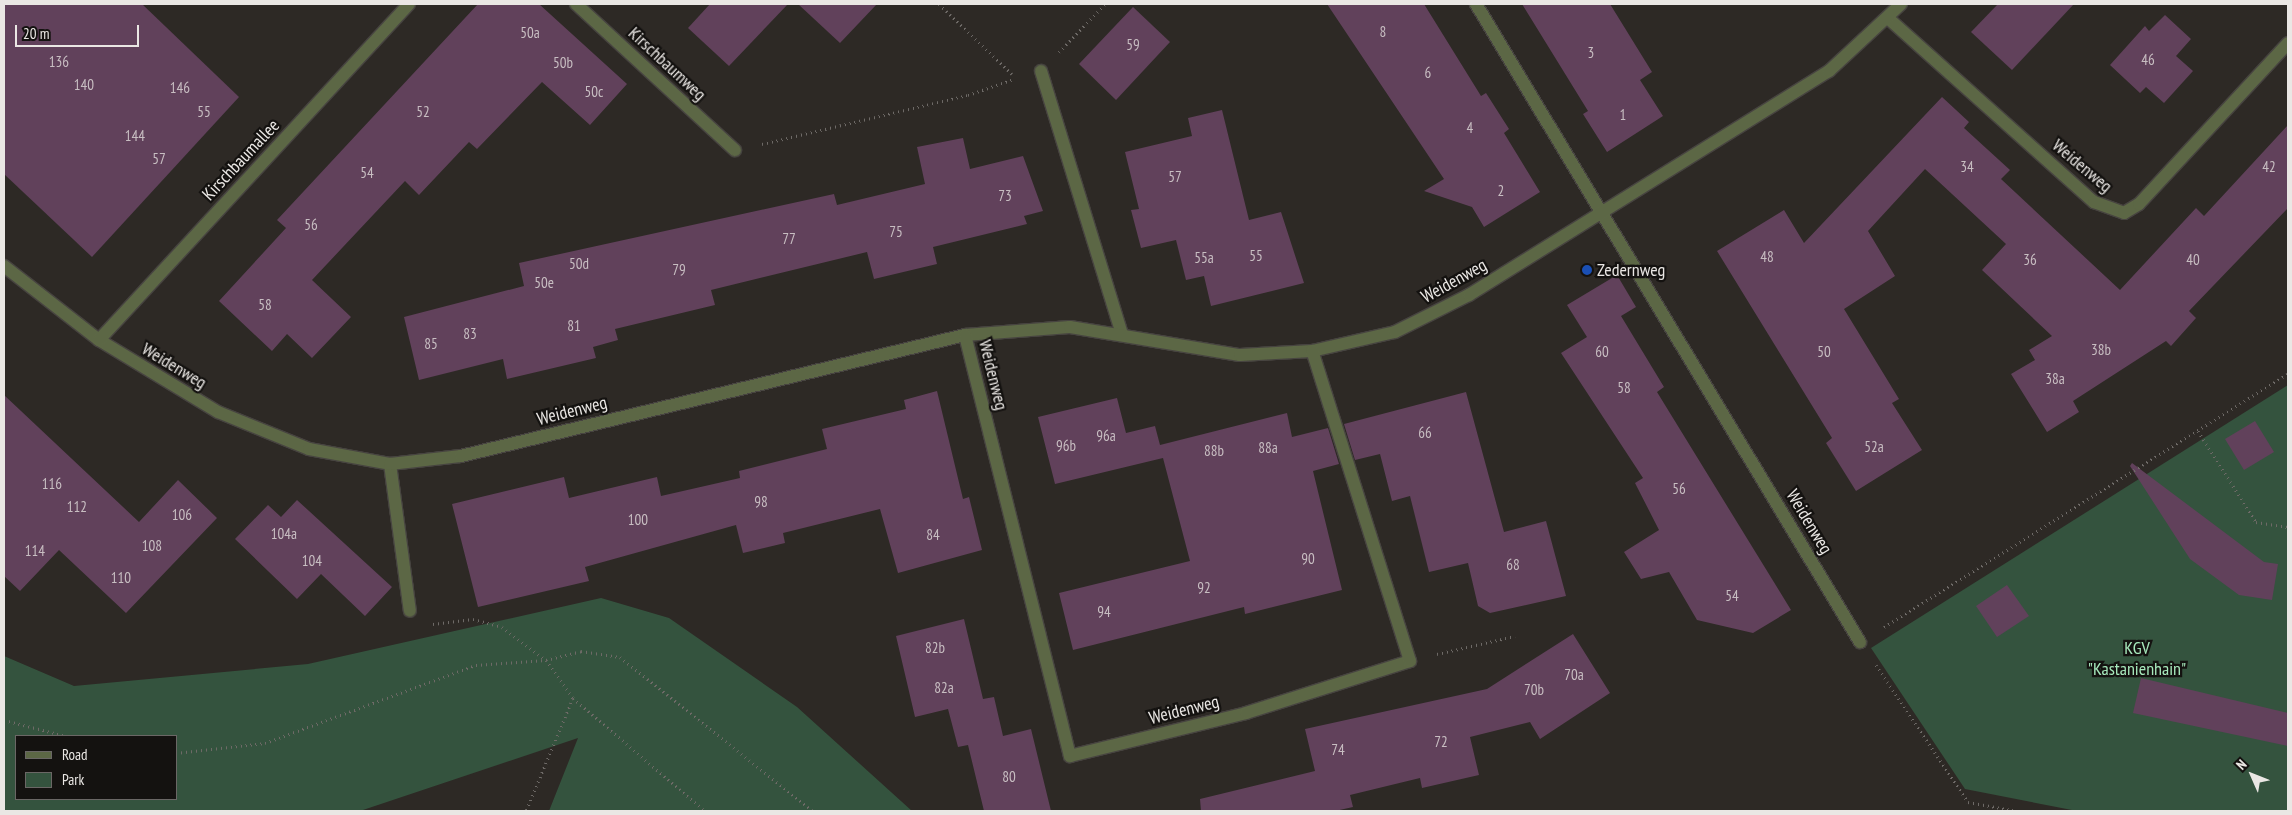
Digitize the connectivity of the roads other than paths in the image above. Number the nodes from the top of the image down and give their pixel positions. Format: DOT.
graph roads {
  1 [pos="409,4"];
  2 [pos="576,4"];
  3 [pos="1476,4"];
  4 [pos="1901,4"];
  5 [pos="1889,19"];
  6 [pos="2288,44"];
  7 [pos="1041,71"];
  8 [pos="734,150"];
  9 [pos="1602,213"];
  10 [pos="4,266"];
  11 [pos="965,335"];
  12 [pos="1122,335"];
  13 [pos="99,340"];
  14 [pos="1312,351"];
  15 [pos="390,464"];
  16 [pos="410,611"];
  17 [pos="1860,642"];
  1 -- 13 [label="street, Kirschbaumallee"];
  2 -- 8 [label="street, Kirschbaumweg"];
  3 -- 9 [label="street"];
  4 -- 5 [label="street, Weidenweg"];
  5 -- 6 [label="street, Weidenweg"];
  5 -- 9 [label="street, Weidenweg"];
  7 -- 12 [label="street"];
  9 -- 14 [label="street, Weidenweg"];
  9 -- 17 [label="street, Weidenweg"];
  10 -- 13 [label="street, Weidenweg"];
  11 -- 12 [label="street, Weidenweg"];
  11 -- 14 [label="street, Weidenweg"];
  11 -- 15 [label="street, Weidenweg"];
  12 -- 14 [label="street, Weidenweg"];
  13 -- 15 [label="street, Weidenweg"];
  15 -- 16 [label="street"];
}
